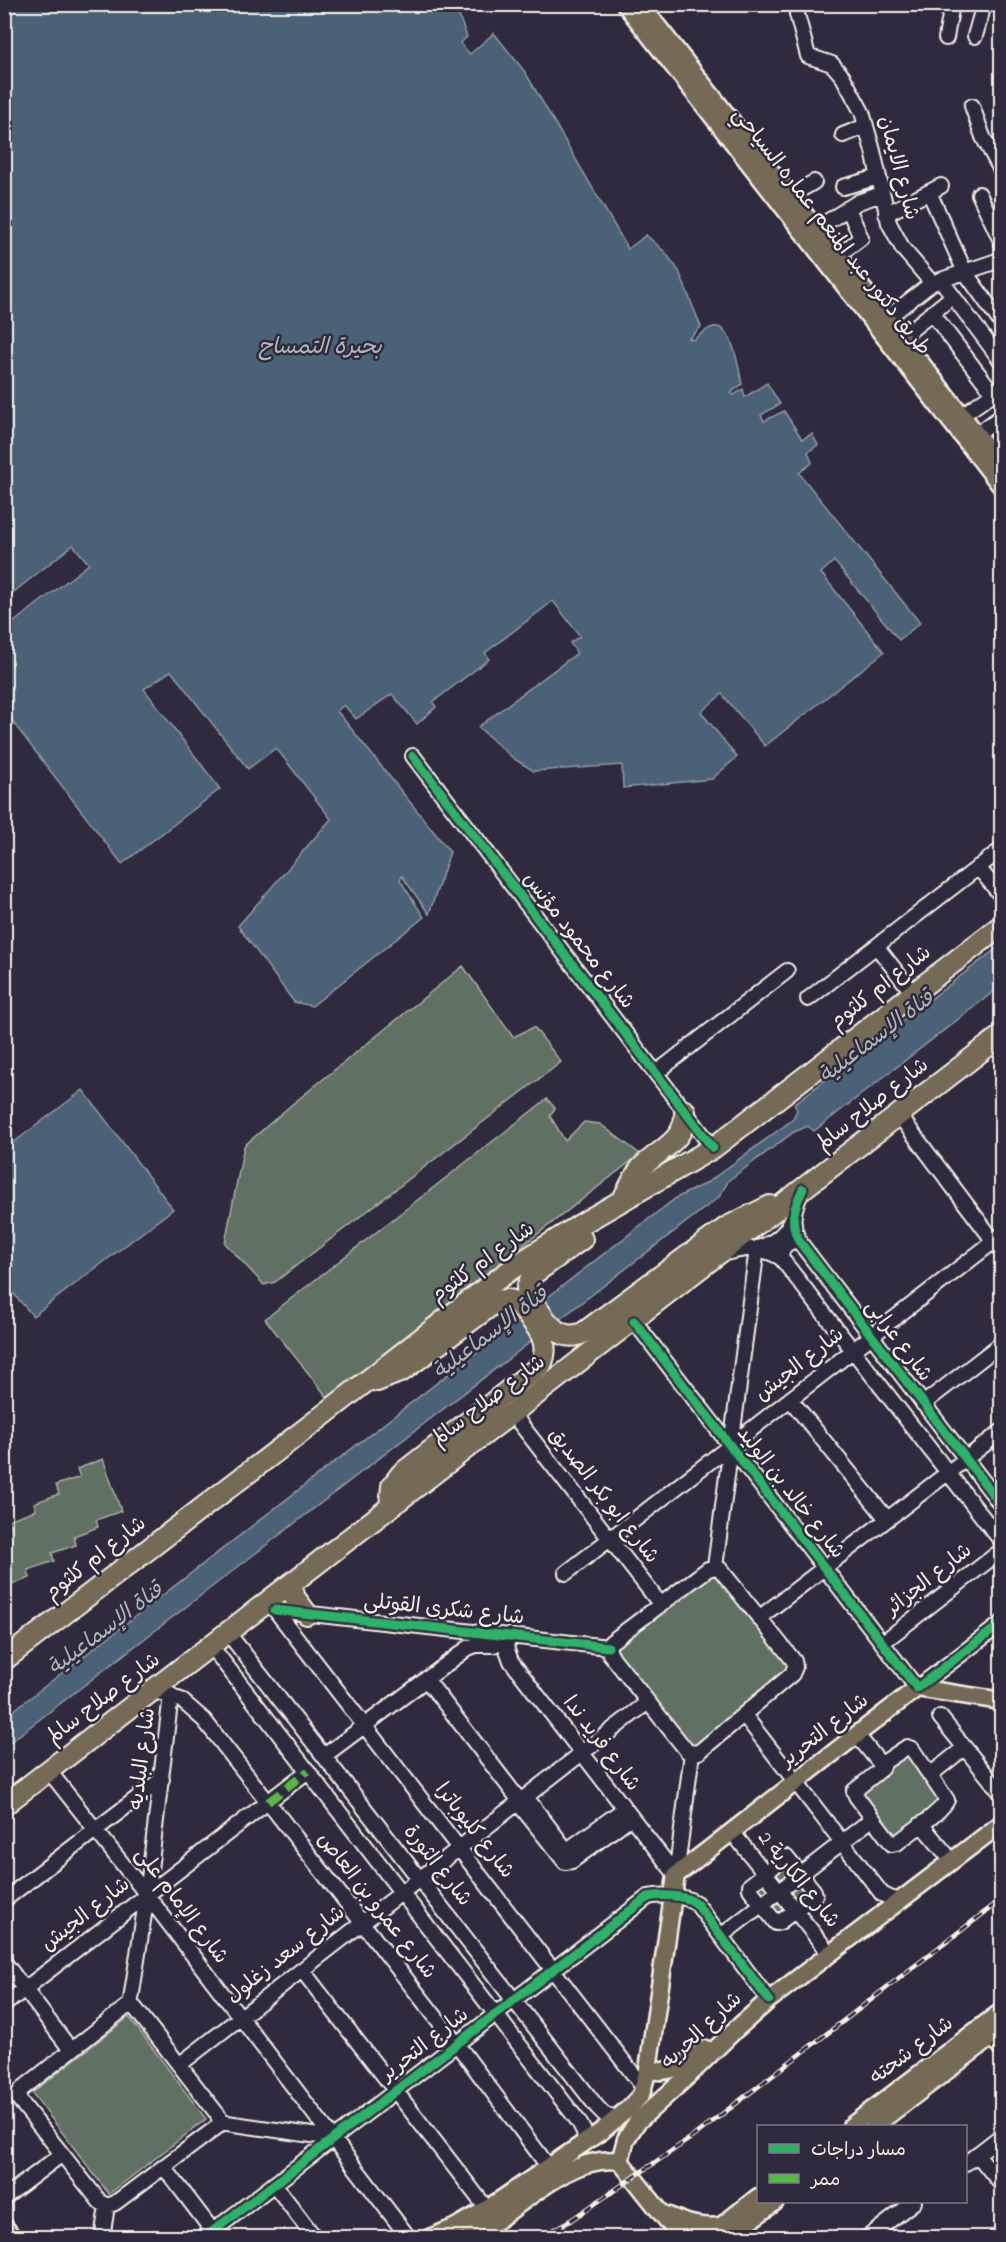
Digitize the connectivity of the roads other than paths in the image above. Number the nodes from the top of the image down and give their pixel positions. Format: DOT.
graph roads {
  1 [pos="625,4"];
  2 [pos="640,4"];
  3 [pos="798,4"];
  4 [pos="952,4"];
  5 [pos="984,4"];
  6 [pos="975,36"];
  7 [pos="946,38"];
  8 [pos="972,106"];
  9 [pos="866,126"];
  10 [pos="843,135"];
  11 [pos="1002,172"];
  12 [pos="879,177"];
  13 [pos="814,182"];
  14 [pos="843,187"];
  15 [pos="978,194"];
  16 [pos="882,195"];
  17 [pos="790,196"];
  18 [pos="848,208"];
  19 [pos="886,214"];
  20 [pos="816,229"];
  21 [pos="1002,243"];
  22 [pos="837,256"];
  23 [pos="1002,262"];
  24 [pos="965,272"];
  25 [pos="937,282"];
  26 [pos="953,296"];
  27 [pos="932,313"];
  28 [pos="886,319"];
  29 [pos="1002,324"];
  30 [pos="901,338"];
  31 [pos="1002,362"];
  32 [pos="998,390"];
  33 [pos="961,416"];
  34 [pos="1002,416"];
  35 [pos="976,435"];
  36 [pos="1002,467"];
  37 [pos="1002,488"];
  38 [pos="413,756"];
  39 [pos="1002,849"];
  40 [pos="978,867"];
  41 [pos="1002,897"];
  42 [pos="1002,925"];
  43 [pos="877,947"];
  44 [pos="787,971"];
  45 [pos="913,993"];
  46 [pos="808,999"];
  47 [pos="1002,1035"];
  48 [pos="656,1073"];
  49 [pos="685,1111"];
  50 [pos="899,1115"];
  51 [pos="714,1148"];
  52 [pos="622,1200"];
  53 [pos="795,1202"];
  54 [pos="799,1240"];
  55 [pos="999,1243"];
  56 [pos="757,1248"];
  57 [pos="717,1256"];
  58 [pos="782,1258"];
  59 [pos="523,1299"];
  60 [pos="634,1321"];
  61 [pos="550,1335"];
  62 [pos="871,1336"];
  63 [pos="1002,1343"];
  64 [pos="853,1350"];
  65 [pos="362,1384"];
  66 [pos="790,1399"];
  67 [pos="923,1404"];
  68 [pos="512,1413"];
  69 [pos="1002,1431"];
  70 [pos="730,1446"];
  71 [pos="965,1459"];
  72 [pos="948,1472"];
  73 [pos="1002,1506"];
  74 [pos="390,1507"];
  75 [pos="887,1519"];
  76 [pos="610,1539"];
  77 [pos="1002,1542"];
  78 [pos="1002,1550"];
  79 [pos="715,1567"];
  80 [pos="824,1567"];
  81 [pos="566,1572"];
  82 [pos="291,1585"];
  83 [pos="661,1605"];
  84 [pos="272,1606"];
  85 [pos="307,1614"];
  86 [pos="759,1618"];
  87 [pos="1002,1623"];
  88 [pos="228,1633"];
  89 [pos="509,1635"];
  90 [pos="882,1643"];
  91 [pos="211,1646"];
  92 [pos="608,1647"];
  93 [pos="242,1650"];
  94 [pos="4,1660"];
  95 [pos="225,1664"];
  96 [pos="426,1679"];
  97 [pos="917,1688"];
  98 [pos="163,1693"];
  99 [pos="1001,1701"];
  100 [pos="648,1702"];
  101 [pos="744,1715"];
  102 [pos="940,1717"];
  103 [pos="365,1725"];
  104 [pos="857,1735"];
  105 [pos="964,1748"];
  106 [pos="692,1753"];
  107 [pos="581,1754"];
  108 [pos="324,1756"];
  109 [pos="882,1766"];
  110 [pos="49,1771"];
  111 [pos="308,1771"];
  112 [pos="930,1775"];
  113 [pos="162,1779"];
  114 [pos="796,1781"];
  115 [pos="1002,1794"];
  116 [pos="521,1800"];
  117 [pos="268,1802"];
  118 [pos="4,1805"];
  119 [pos="627,1813"];
  120 [pos="872,1819"];
  121 [pos="1002,1823"];
  122 [pos="921,1824"];
  123 [pos="96,1829"];
  124 [pos="732,1832"];
  125 [pos="843,1842"];
  126 [pos="460,1847"];
  127 [pos="952,1862"];
  128 [pos="765,1872"];
  129 [pos="676,1875"];
  130 [pos="801,1875"];
  131 [pos="420,1878"];
  132 [pos="780,1891"];
  133 [pos="402,1893"];
  134 [pos="147,1895"];
  135 [pos="672,1897"];
  136 [pos="4,1900"];
  137 [pos="901,1900"];
  138 [pos="762,1905"];
  139 [pos="795,1911"];
  140 [pos="362,1923"];
  141 [pos="721,1936"];
  142 [pos="830,1954"];
  143 [pos="4,1962"];
  144 [pos="553,1969"];
  145 [pos="302,1970"];
  146 [pos="25,1989"];
  147 [pos="513,2000"];
  148 [pos="769,2000"];
  149 [pos="4,2005"];
  150 [pos="130,2006"];
  151 [pos="1002,2011"];
  152 [pos="495,2013"];
  153 [pos="239,2017"];
  154 [pos="736,2028"];
  155 [pos="998,2039"];
  156 [pos="456,2043"];
  157 [pos="71,2050"];
  158 [pos="179,2065"];
  159 [pos="648,2069"];
  160 [pos="644,2088"];
  161 [pos="395,2090"];
  162 [pos="11,2094"];
  163 [pos="597,2107"];
  164 [pos="617,2118"];
  165 [pos="220,2122"];
  166 [pos="579,2122"];
  167 [pos="853,2125"];
  168 [pos="877,2125"];
  169 [pos="1002,2135"];
  170 [pos="333,2138"];
  171 [pos="585,2143"];
  172 [pos="62,2154"];
  173 [pos="977,2154"];
  174 [pos="620,2161"];
  175 [pos="967,2162"];
  176 [pos="567,2164"];
  177 [pos="548,2166"];
  178 [pos="164,2167"];
  179 [pos="274,2184"];
  180 [pos="1002,2185"];
  181 [pos="4,2198"];
  182 [pos="517,2198"];
  183 [pos="757,2200"];
  184 [pos="774,2203"];
  185 [pos="913,2203"];
  186 [pos="107,2206"];
  187 [pos="487,2209"];
  188 [pos="663,2214"];
  189 [pos="4,2226"];
  190 [pos="1002,2232"];
  191 [pos="730,2234"];
  192 [pos="212,2235"];
  193 [pos="14,2238"];
  194 [pos="102,2238"];
  195 [pos="315,2238"];
  196 [pos="409,2238"];
  197 [pos="429,2238"];
  198 [pos="469,2238"];
  199 [pos="681,2238"];
  200 [pos="867,2238"];
  201 [pos="995,2238"];
  1 -- 37 [label="main road, طريق دكتور عبد المنعم عماره السياحي"];
  2 -- 17 [label="main road, طريق دكتور عبد المنعم عماره السياحي"];
  3 -- 9 [label="street, شارع الايمان"];
  4 -- 7 [label="street"];
  5 -- 6 [label="street"];
  8 -- 11 [label="street"];
  9 -- 10 [label="street"];
  9 -- 12 [label="street, شارع الايمان"];
  12 -- 14 [label="street"];
  12 -- 16 [label="street, شارع الايمان"];
  13 -- 17 [label="street"];
  15 -- 21 [label="street"];
  16 -- 18 [label="street"];
  16 -- 19 [label="street, شارع الايمان"];
  17 -- 20 [label="main road, طريق دكتور عبد المنعم عماره السياحي"];
  18 -- 20 [label="street"];
  18 -- 22 [label="street"];
  19 -- 24 [label="street"];
  19 -- 25 [label="street, شارع الايمان"];
  20 -- 22 [label="main road, طريق دكتور عبد المنعم عماره السياحي"];
  22 -- 28 [label="main road, طريق دكتور عبد المنعم عماره السياحي"];
  23 -- 24 [label="street"];
  24 -- 25 [label="street"];
  24 -- 29 [label="street"];
  25 -- 26 [label="street, شارع الايمان"];
  25 -- 28 [label="street"];
  26 -- 27 [label="street"];
  26 -- 31 [label="street, شارع الايمان"];
  27 -- 30 [label="street"];
  27 -- 32 [label="street"];
  28 -- 30 [label="main road, طريق دكتور عبد المنعم عماره السياحي"];
  30 -- 33 [label="main road, طريق دكتور عبد المنعم عماره السياحي"];
  32 -- 33 [label="street"];
  33 -- 35 [label="main road, طريق دكتور عبد المنعم عماره السياحي"];
  34 -- 35 [label="street"];
  35 -- 36 [label="main road, طريق دكتور عبد المنعم عماره السياحي"];
  38 -- 48 [label="street, شارع محمود مؤنس"];
  39 -- 40 [label="street"];
  40 -- 41 [label="street"];
  40 -- 43 [label="street"];
  42 -- 45 [label="highway, شارع ام كلثوم"];
  43 -- 45 [label="street"];
  43 -- 46 [label="street"];
  44 -- 48 [label="street"];
  45 -- 51 [label="highway, شارع ام كلثوم"];
  47 -- 50 [label="highway, شارع صلاح سالم"];
  48 -- 49 [label="street, شارع محمود مؤنس"];
  49 -- 51 [label="street, شارع محمود مؤنس"];
  49 -- 52 [label="highway"];
  50 -- 53 [label="highway, شارع صلاح سالم"];
  50 -- 55 [label="street"];
  51 -- 52 [label="highway, شارع ام كلثوم"];
  52 -- 59 [label="highway"];
  52 -- 65 [label="highway, شارع ام كلثوم"];
  53 -- 54 [label="street, شارع عرابى"];
  53 -- 56 [label="street"];
  53 -- 57 [label="highway, شارع صلاح سالم"];
  53 -- 61 [label="highway"];
  54 -- 58 [label="street"];
  54 -- 62 [label="street, شارع عرابى"];
  55 -- 62 [label="street, شارع الجيش"];
  56 -- 57 [label="street"];
  56 -- 58 [label="street"];
  56 -- 70 [label="street"];
  57 -- 60 [label="highway, شارع صلاح سالم"];
  58 -- 64 [label="street, شارع عرابى"];
  59 -- 61 [label="highway"];
  59 -- 65 [label="highway"];
  60 -- 68 [label="highway, شارع صلاح سالم"];
  60 -- 70 [label="street, شارع خالد بن الوليد"];
  61 -- 74 [label="highway"];
  62 -- 64 [label="street, شارع الجيش"];
  62 -- 67 [label="street, شارع عرابى"];
  63 -- 67 [label="street"];
  64 -- 66 [label="street, شارع الجيش"];
  64 -- 72 [label="street, شارع عرابى"];
  65 -- 94 [label="highway, شارع ام كلثوم"];
  66 -- 70 [label="street, شارع الجيش"];
  66 -- 75 [label="street"];
  67 -- 71 [label="street, شارع عرابى"];
  68 -- 74 [label="highway, شارع صلاح سالم"];
  68 -- 76 [label="street, شارع ابو بكر الصديق"];
  69 -- 71 [label="street"];
  70 -- 76 [label="street, شارع الجيش"];
  70 -- 79 [label="street"];
  70 -- 80 [label="street, شارع خالد بن الوليد"];
  71 -- 72 [label="street"];
  71 -- 73 [label="street, شارع عرابى"];
  72 -- 75 [label="street"];
  72 -- 77 [label="street, شارع عرابى"];
  74 -- 82 [label="highway, شارع صلاح سالم"];
  75 -- 80 [label="street"];
  76 -- 81 [label="street, شارع الجيش"];
  76 -- 83 [label="street, شارع ابو بكر الصديق"];
  78 -- 90 [label="street, شارع الجزائر"];
  79 -- 83 [label="street"];
  79 -- 86 [label="street"];
  80 -- 86 [label="street"];
  80 -- 90 [label="street, شارع خالد بن الوليد"];
  82 -- 84 [label="highway, شارع صلاح سالم"];
  82 -- 85 [label="highway"];
  83 -- 92 [label="street"];
  84 -- 85 [label="street, شارع شكرى القوتلى"];
  84 -- 88 [label="highway, شارع صلاح سالم"];
  84 -- 103 [label="street, شارع كليوباترا"];
  85 -- 89 [label="street, شارع شكرى القوتلى"];
  86 -- 101 [label="street"];
  87 -- 97 [label="street, شارع التحرير"];
  88 -- 91 [label="highway, شارع صلاح سالم"];
  88 -- 93 [label="street, شارع الثورة"];
  89 -- 92 [label="street, شارع شكرى القوتلى"];
  89 -- 96 [label="street"];
  89 -- 107 [label="street, شارع فريد ندا"];
  90 -- 97 [label="street, شارع خالد بن الوليد"];
  91 -- 95 [label="street, شارع الثورة"];
  91 -- 98 [label="highway, شارع صلاح سالم"];
  92 -- 100 [label="street"];
  93 -- 95 [label="street"];
  93 -- 108 [label="street, شارع الثورة"];
  95 -- 111 [label="street, شارع الثورة"];
  96 -- 103 [label="street"];
  96 -- 116 [label="street"];
  97 -- 99 [label="main road"];
  97 -- 104 [label="main road, شارع التحرير"];
  98 -- 110 [label="highway, شارع صلاح سالم"];
  98 -- 113 [label="street, شارع البلديه"];
  98 -- 117 [label="street, شارع عمرو بن العاص"];
  100 -- 106 [label="street"];
  100 -- 107 [label="street, شارع سعد زغلول"];
  101 -- 106 [label="street"];
  101 -- 114 [label="street"];
  102 -- 105 [label="street"];
  103 -- 108 [label="street"];
  103 -- 126 [label="street, شارع كليوباترا"];
  104 -- 109 [label="street"];
  104 -- 114 [label="main road, شارع التحرير"];
  105 -- 112 [label="street"];
  105 -- 115 [label="street"];
  106 -- 129 [label="street"];
  107 -- 116 [label="street, شارع سعد زغلول"];
  107 -- 119 [label="street, شارع فريد ندا"];
  108 -- 131 [label="street, شارع الثورة"];
  109 -- 112 [label="street"];
  109 -- 120 [label="street"];
  110 -- 118 [label="highway, شارع صلاح سالم"];
  110 -- 123 [label="street, شارع الإمام على"];
  111 -- 117 [label="street, شارع الجيش"];
  111 -- 133 [label="street, شارع الثورة"];
  112 -- 122 [label="street"];
  113 -- 123 [label="street"];
  113 -- 134 [label="street, شارع البلديه"];
  114 -- 124 [label="main road, شارع التحرير"];
  114 -- 125 [label="street"];
  116 -- 119 [label="street"];
  116 -- 126 [label="street, شارع سعد زغلول"];
  117 -- 134 [label="street, شارع الجيش"];
  117 -- 140 [label="street, شارع عمرو بن العاص"];
  119 -- 129 [label="street, شارع فريد ندا"];
  120 -- 122 [label="street"];
  120 -- 125 [label="street"];
  121 -- 127 [label="main road, شارع الحريه"];
  122 -- 127 [label="street"];
  123 -- 134 [label="street, شارع الإمام على"];
  123 -- 136 [label="street"];
  124 -- 128 [label="street, شارع الكارية 2"];
  124 -- 129 [label="main road, شارع التحرير"];
  125 -- 130 [label="street"];
  125 -- 137 [label="street"];
  126 -- 131 [label="street, شارع سعد زغلول"];
  126 -- 144 [label="street, شارع كليوباترا"];
  127 -- 137 [label="main road, شارع الحريه"];
  128 -- 130 [label="street"];
  128 -- 132 [label="street, شارع الكارية 2"];
  128 -- 138 [label="street"];
  129 -- 135 [label="main road"];
  130 -- 132 [label="street"];
  130 -- 139 [label="street"];
  131 -- 133 [label="street, شارع سعد زغلول"];
  131 -- 147 [label="street, شارع الثورة"];
  132 -- 138 [label="street"];
  132 -- 139 [label="street, شارع الكارية 2"];
  133 -- 140 [label="street, شارع سعد زغلول"];
  133 -- 152 [label="street, شارع الثورة"];
  134 -- 146 [label="street, شارع الجيش"];
  134 -- 150 [label="street, شارع البلديه"];
  134 -- 153 [label="street, شارع الإمام على"];
  135 -- 141 [label="street"];
  135 -- 144 [label="street, شارع التحرير"];
  135 -- 159 [label="main road"];
  137 -- 142 [label="main road, شارع الحريه"];
  138 -- 139 [label="street"];
  138 -- 141 [label="street"];
  139 -- 142 [label="street, شارع الكارية 2"];
  140 -- 145 [label="street, شارع سعد زغلول"];
  140 -- 156 [label="street, شارع عمرو بن العاص"];
  141 -- 148 [label="street"];
  142 -- 148 [label="main road, شارع الحريه"];
  143 -- 146 [label="street"];
  144 -- 147 [label="street, شارع التحرير"];
  144 -- 160 [label="street, شارع كليوباترا"];
  145 -- 153 [label="street, شارع سعد زغلول"];
  145 -- 161 [label="street"];
  146 -- 149 [label="street, شارع الجيش"];
  146 -- 157 [label="street"];
  147 -- 152 [label="street, شارع التحرير"];
  147 -- 163 [label="street, شارع الثورة"];
  148 -- 154 [label="main road, شارع الحريه"];
  150 -- 157 [label="street"];
  150 -- 158 [label="street"];
  151 -- 167 [label="main road, شارع شحته"];
  152 -- 156 [label="street, شارع التحرير"];
  152 -- 166 [label="street, شارع الثورة"];
  153 -- 158 [label="street, شارع سعد زغلول"];
  153 -- 170 [label="street, شارع الإمام على"];
  154 -- 159 [label="main road"];
  154 -- 174 [label="main road, شارع الحريه"];
  155 -- 168 [label="main road, شارع شحته"];
  156 -- 161 [label="street, شارع التحرير"];
  156 -- 177 [label="street, شارع عمرو بن العاص"];
  157 -- 162 [label="street"];
  158 -- 165 [label="street"];
  159 -- 160 [label="main road"];
  160 -- 164 [label="main road, شارع الحريه"];
  161 -- 170 [label="street, شارع التحرير"];
  161 -- 187 [label="street"];
  162 -- 172 [label="street"];
  163 -- 164 [label="street, شارع الثورة"];
  163 -- 166 [label="street"];
  164 -- 171 [label="main road, شارع الحريه"];
  165 -- 170 [label="street"];
  165 -- 178 [label="street"];
  166 -- 171 [label="street, شارع الثورة"];
  169 -- 173 [label="street"];
  170 -- 179 [label="street, شارع التحرير"];
  170 -- 196 [label="street, شارع الإمام على"];
  171 -- 176 [label="main road, شارع الحريه"];
  172 -- 181 [label="street"];
  172 -- 186 [label="street"];
  173 -- 175 [label="street"];
  173 -- 180 [label="street"];
  174 -- 176 [label="main road, شارع الحريه"];
  174 -- 188 [label="main road"];
  176 -- 177 [label="main road, شارع الحريه"];
  176 -- 182 [label="main road, شارع الحريه"];
  177 -- 182 [label="main road, شارع الحريه"];
  178 -- 186 [label="street"];
  178 -- 192 [label="street"];
  179 -- 192 [label="street, شارع التحرير"];
  179 -- 195 [label="street"];
  182 -- 187 [label="main road, شارع الحريه"];
  182 -- 198 [label="main road, شارع الحريه"];
  183 -- 191 [label="main road"];
  184 -- 191 [label="main road"];
  185 -- 200 [label="street"];
  186 -- 194 [label="street"];
  187 -- 197 [label="main road, شارع الحريه"];
  188 -- 191 [label="main road"];
  188 -- 199 [label="main road"];
  189 -- 193 [label="main road"];
  190 -- 201 [label="street"];
}
